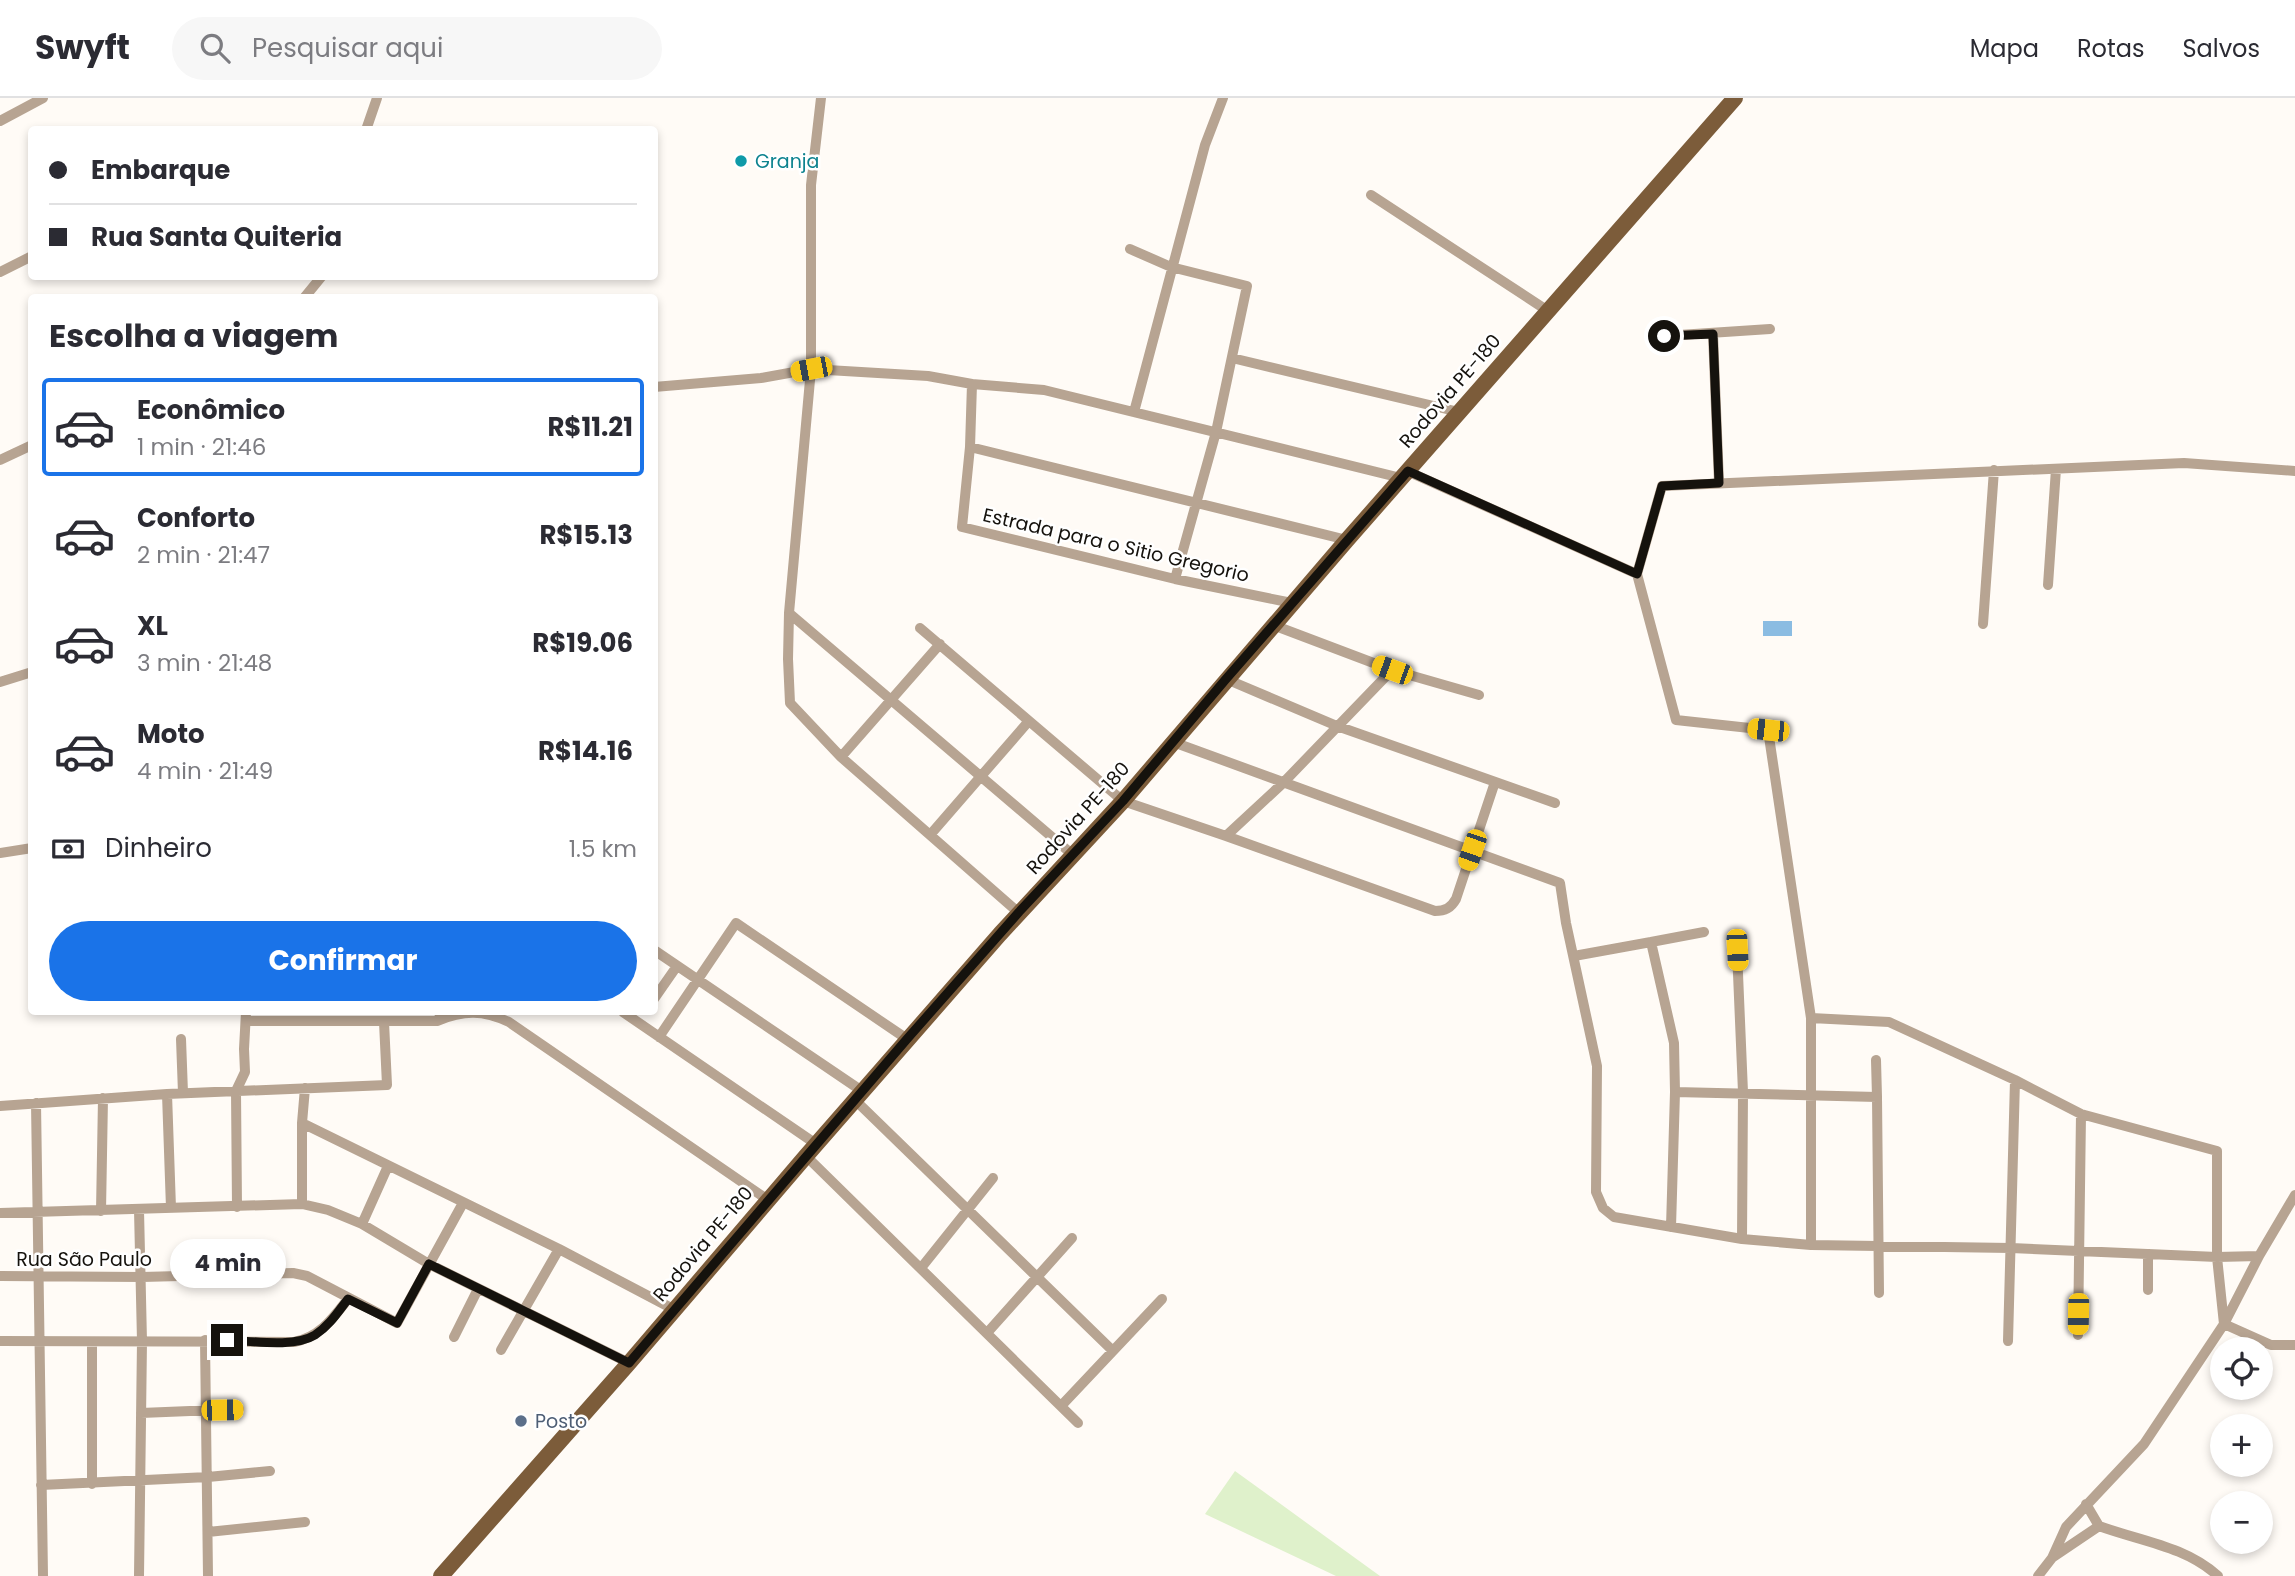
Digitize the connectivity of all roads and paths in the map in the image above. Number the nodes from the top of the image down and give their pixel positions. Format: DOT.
graph roads {
  1 [pos="43,98"];
  2 [pos="377,98"];
  3 [pos="821,98"];
  4 [pos="1223,98"];
  5 [pos="1735,98"];
  6 [pos="0,121"];
  7 [pos="367,126"];
  8 [pos="1371,195"];
  9 [pos="1130,249"];
  10 [pos="28,258"];
  11 [pos="1171,267"];
  12 [pos="0,272"];
  13 [pos="319,280"];
  14 [pos="307,294"];
  15 [pos="1548,312"];
  16 [pos="1770,329"];
  17 [pos="1713,334"];
  18 [pos="1664,336"];
  19 [pos="1232,358"];
  20 [pos="811,369"];
  21 [pos="972,384"];
  22 [pos="658,387"];
  23 [pos="1134,412"];
  24 [pos="1460,412"];
  25 [pos="1216,432"];
  26 [pos="970,447"];
  27 [pos="28,448"];
  28 [pos="0,460"];
  29 [pos="2056,469"];
  30 [pos="1994,470"];
  31 [pos="2295,471"];
  32 [pos="1404,475"];
  33 [pos="1719,483"];
  34 [pos="1197,501"];
  35 [pos="1347,540"];
  36 [pos="1637,574"];
  37 [pos="1175,579"];
  38 [pos="2048,585"];
  39 [pos="1292,603"];
  40 [pos="789,613"];
  41 [pos="1983,624"];
  42 [pos="1273,625"];
  43 [pos="920,628"];
  44 [pos="940,644"];
  45 [pos="1392,670"];
  46 [pos="28,673"];
  47 [pos="1226,679"];
  48 [pos="0,682"];
  49 [pos="1479,695"];
  50 [pos="890,701"];
  51 [pos="1028,722"];
  52 [pos="1337,726"];
  53 [pos="1173,741"];
  54 [pos="841,757"];
  55 [pos="981,778"];
  56 [pos="1495,782"];
  57 [pos="1283,783"];
  58 [pos="1123,801"];
  59 [pos="1555,803"];
  60 [pos="930,835"];
  61 [pos="1226,836"];
  62 [pos="28,849"];
  63 [pos="1472,850"];
  64 [pos="0,853"];
  65 [pos="1073,855"];
  66 [pos="1019,912"];
  67 [pos="1704,932"];
  68 [pos="1651,942"];
  69 [pos="1737,950"];
  70 [pos="658,953"];
  71 [pos="1574,956"];
  72 [pos="677,966"];
  73 [pos="698,980"];
  74 [pos="658,993"];
  75 [pos="441,1015"];
  76 [pos="456,1015"];
  77 [pos="494,1015"];
  78 [pos="628,1015"];
  79 [pos="644,1015"];
  80 [pos="246,1016"];
  81 [pos="1811,1018"];
  82 [pos="437,1021"];
  83 [pos="384,1022"];
  84 [pos="639,1022"];
  85 [pos="659,1037"];
  86 [pos="181,1039"];
  87 [pos="907,1039"];
  88 [pos="1876,1060"];
  89 [pos="2015,1080"];
  90 [pos="304,1088"];
  91 [pos="236,1091"];
  92 [pos="1675,1091"];
  93 [pos="1743,1092"];
  94 [pos="183,1093"];
  95 [pos="167,1094"];
  96 [pos="1809,1095"];
  97 [pos="859,1096"];
  98 [pos="1877,1097"];
  99 [pos="103,1098"];
  100 [pos="36,1103"];
  101 [pos="0,1106"];
  102 [pos="2081,1114"];
  103 [pos="302,1124"];
  104 [pos="811,1150"];
  105 [pos="388,1166"];
  106 [pos="993,1178"];
  107 [pos="2295,1195"];
  108 [pos="768,1200"];
  109 [pos="463,1203"];
  110 [pos="302,1204"];
  111 [pos="237,1207"];
  112 [pos="171,1208"];
  113 [pos="966,1209"];
  114 [pos="101,1210"];
  115 [pos="139,1210"];
  116 [pos="37,1212"];
  117 [pos="0,1213"];
  118 [pos="362,1224"];
  119 [pos="1671,1227"];
  120 [pos="1072,1238"];
  121 [pos="1742,1239"];
  122 [pos="1811,1245"];
  123 [pos="1878,1247"];
  124 [pos="2011,1248"];
  125 [pos="559,1249"];
  126 [pos="2080,1251"];
  127 [pos="2148,1254"];
  128 [pos="2259,1256"];
  129 [pos="2217,1257"];
  130 [pos="429,1264"];
  131 [pos="921,1268"];
  132 [pos="0,1276"];
  133 [pos="38,1276"];
  134 [pos="142,1278"];
  135 [pos="1037,1278"];
  136 [pos="478,1289"];
  137 [pos="2148,1290"];
  138 [pos="1879,1293"];
  139 [pos="348,1299"];
  140 [pos="1162,1299"];
  141 [pos="675,1310"];
  142 [pos="523,1311"];
  143 [pos="2224,1324"];
  144 [pos="987,1334"];
  145 [pos="2078,1335"];
  146 [pos="454,1337"];
  147 [pos="205,1340"];
  148 [pos="0,1341"];
  149 [pos="142,1341"];
  150 [pos="2008,1341"];
  151 [pos="40,1342"];
  152 [pos="92,1342"];
  153 [pos="2295,1345"];
  154 [pos="501,1350"];
  155 [pos="1113,1351"];
  156 [pos="629,1363"];
  157 [pos="1061,1406"];
  158 [pos="239,1409"];
  159 [pos="206,1410"];
  160 [pos="141,1413"];
  161 [pos="1078,1423"];
  162 [pos="270,1471"];
  163 [pos="208,1477"];
  164 [pos="140,1480"];
  165 [pos="92,1483"];
  166 [pos="41,1485"];
  167 [pos="2086,1504"];
  168 [pos="305,1522"];
  169 [pos="2099,1526"];
  170 [pos="208,1532"];
  171 [pos="2052,1558"];
  172 [pos="446,1570"];
  173 [pos="43,1576"];
  174 [pos="139,1576"];
  175 [pos="208,1576"];
  176 [pos="2038,1576"];
  177 [pos="2218,1576"];
  1 -- 6 [label="street"];
  2 -- 7 [label="street"];
  3 -- 20 [label="street"];
  4 -- 11 [label="street"];
  5 -- 15 [label="main road, Rodovia PE-180"];
  8 -- 15 [label="street"];
  9 -- 11 [label="street"];
  10 -- 12 [label="street"];
  11 -- 19 [label="street"];
  11 -- 23 [label="street"];
  13 -- 14 [label="street"];
  15 -- 24 [label="main road, Rodovia PE-180"];
  16 -- 17 [label="street"];
  17 -- 18 [label="street"];
  17 -- 33 [label="street"];
  19 -- 24 [label="street"];
  19 -- 25 [label="street"];
  20 -- 21 [label="street"];
  20 -- 22 [label="street"];
  20 -- 40 [label="street"];
  21 -- 23 [label="street"];
  21 -- 26 [label="street, Estrada para o Sitio Gregorio"];
  23 -- 25 [label="street"];
  24 -- 32 [label="main road, Rodovia PE-180"];
  25 -- 32 [label="street"];
  25 -- 34 [label="street"];
  26 -- 34 [label="street"];
  26 -- 37 [label="street, Estrada para o Sitio Gregorio"];
  27 -- 28 [label="street"];
  29 -- 30 [label="street"];
  29 -- 31 [label="street"];
  29 -- 38 [label="street"];
  30 -- 33 [label="street"];
  30 -- 41 [label="street"];
  32 -- 35 [label="main road, Rodovia PE-180"];
  32 -- 36 [label="street"];
  33 -- 36 [label="street"];
  34 -- 35 [label="street"];
  34 -- 37 [label="street"];
  35 -- 39 [label="main road, Rodovia PE-180"];
  36 -- 81 [label="street"];
  37 -- 39 [label="street, Estrada para o Sitio Gregorio"];
  39 -- 42 [label="main road, Rodovia PE-180"];
  40 -- 50 [label="street"];
  40 -- 54 [label="street"];
  42 -- 45 [label="street"];
  42 -- 47 [label="main road, Rodovia PE-180"];
  43 -- 44 [label="street"];
  44 -- 50 [label="street"];
  44 -- 51 [label="street"];
  45 -- 49 [label="street"];
  45 -- 52 [label="street"];
  46 -- 48 [label="street"];
  47 -- 52 [label="street"];
  47 -- 53 [label="main road, Rodovia PE-180"];
  50 -- 54 [label="street"];
  50 -- 55 [label="street"];
  51 -- 55 [label="street"];
  51 -- 58 [label="street"];
  52 -- 56 [label="street"];
  52 -- 57 [label="street"];
  53 -- 57 [label="street"];
  53 -- 58 [label="main road, Rodovia PE-180"];
  54 -- 60 [label="street"];
  55 -- 60 [label="street"];
  55 -- 65 [label="street"];
  56 -- 59 [label="street"];
  56 -- 63 [label="street"];
  57 -- 61 [label="street"];
  57 -- 63 [label="street"];
  58 -- 61 [label="street"];
  58 -- 65 [label="main road, Rodovia PE-180"];
  60 -- 66 [label="street"];
  61 -- 63 [label="street"];
  62 -- 64 [label="street"];
  63 -- 71 [label="street"];
  65 -- 66 [label="main road, Rodovia PE-180"];
  66 -- 87 [label="main road, Rodovia PE-180"];
  67 -- 68 [label="street"];
  68 -- 71 [label="street"];
  68 -- 92 [label="street"];
  69 -- 93 [label="street"];
  70 -- 72 [label="street"];
  71 -- 119 [label="street"];
  72 -- 73 [label="street"];
  72 -- 74 [label="street"];
  73 -- 85 [label="street"];
  73 -- 87 [label="street"];
  73 -- 97 [label="street"];
  75 -- 82 [label="street"];
  76 -- 82 [label="street"];
  77 -- 108 [label="street"];
  78 -- 84 [label="street"];
  79 -- 84 [label="street"];
  80 -- 83 [label="street"];
  80 -- 91 [label="street"];
  81 -- 89 [label="street"];
  81 -- 96 [label="street"];
  82 -- 83 [label="street"];
  83 -- 90 [label="street"];
  84 -- 85 [label="street"];
  85 -- 104 [label="street"];
  86 -- 94 [label="street"];
  87 -- 97 [label="main road, Rodovia PE-180"];
  88 -- 98 [label="street"];
  89 -- 102 [label="street"];
  89 -- 124 [label="street"];
  90 -- 91 [label="street"];
  90 -- 103 [label="street"];
  91 -- 94 [label="street"];
  91 -- 111 [label="street"];
  92 -- 93 [label="street"];
  92 -- 119 [label="street"];
  93 -- 96 [label="street"];
  93 -- 121 [label="street"];
  94 -- 95 [label="street"];
  95 -- 99 [label="street"];
  95 -- 112 [label="street"];
  96 -- 98 [label="street"];
  96 -- 122 [label="street"];
  97 -- 104 [label="main road, Rodovia PE-180"];
  97 -- 113 [label="street"];
  98 -- 123 [label="street"];
  99 -- 100 [label="street"];
  99 -- 114 [label="street"];
  100 -- 101 [label="street"];
  100 -- 116 [label="street"];
  102 -- 126 [label="street"];
  102 -- 129 [label="street"];
  103 -- 105 [label="street"];
  103 -- 110 [label="street"];
  104 -- 108 [label="main road, Rodovia PE-180"];
  104 -- 131 [label="street"];
  105 -- 109 [label="street"];
  105 -- 118 [label="street"];
  106 -- 113 [label="street"];
  107 -- 128 [label="street"];
  108 -- 141 [label="main road, Rodovia PE-180"];
  109 -- 125 [label="street"];
  109 -- 130 [label="street, Rua São Paulo"];
  110 -- 111 [label="street"];
  110 -- 118 [label="street"];
  111 -- 112 [label="street"];
  112 -- 115 [label="street"];
  113 -- 131 [label="street"];
  113 -- 135 [label="street"];
  114 -- 115 [label="street"];
  114 -- 116 [label="street"];
  115 -- 134 [label="street"];
  116 -- 117 [label="street"];
  116 -- 133 [label="street"];
  118 -- 130 [label="street"];
  119 -- 121 [label="street"];
  120 -- 135 [label="street"];
  121 -- 122 [label="street"];
  122 -- 123 [label="street"];
  123 -- 124 [label="street"];
  123 -- 138 [label="street"];
  124 -- 126 [label="street"];
  124 -- 150 [label="street"];
  125 -- 141 [label="street"];
  125 -- 142 [label="street"];
  126 -- 127 [label="street"];
  126 -- 145 [label="street"];
  127 -- 129 [label="street"];
  127 -- 137 [label="street"];
  128 -- 129 [label="street"];
  128 -- 143 [label="street"];
  129 -- 143 [label="street"];
  130 -- 136 [label="street"];
  130 -- 139 [label="street, Rua São Paulo"];
  131 -- 144 [label="street"];
  132 -- 133 [label="street, Rua São Paulo"];
  133 -- 134 [label="street, Rua São Paulo"];
  133 -- 151 [label="street"];
  134 -- 139 [label="street, Rua São Paulo"];
  134 -- 149 [label="street"];
  135 -- 144 [label="street"];
  135 -- 155 [label="street"];
  136 -- 142 [label="street"];
  136 -- 146 [label="street"];
  139 -- 147 [label="street"];
  140 -- 155 [label="street"];
  141 -- 156 [label="main road, Rodovia PE-180"];
  142 -- 154 [label="street"];
  142 -- 156 [label="street"];
  143 -- 153 [label="street"];
  143 -- 167 [label="street"];
  144 -- 157 [label="street"];
  147 -- 149 [label="street"];
  147 -- 159 [label="street"];
  148 -- 151 [label="street"];
  149 -- 152 [label="street"];
  149 -- 160 [label="street"];
  151 -- 152 [label="street"];
  151 -- 166 [label="street"];
  152 -- 165 [label="street"];
  155 -- 157 [label="street"];
  156 -- 172 [label="main road, Rodovia PE-180"];
  157 -- 161 [label="street"];
  158 -- 159 [label="street"];
  159 -- 160 [label="street"];
  159 -- 163 [label="street"];
  160 -- 164 [label="street"];
  162 -- 163 [label="street"];
  163 -- 164 [label="street"];
  163 -- 170 [label="street"];
  164 -- 165 [label="street"];
  164 -- 174 [label="street"];
  165 -- 166 [label="street"];
  166 -- 173 [label="street"];
  167 -- 169 [label="street"];
  167 -- 171 [label="street"];
  168 -- 170 [label="street"];
  169 -- 171 [label="street"];
  169 -- 177 [label="street"];
  170 -- 175 [label="street"];
  171 -- 176 [label="street"];
}
